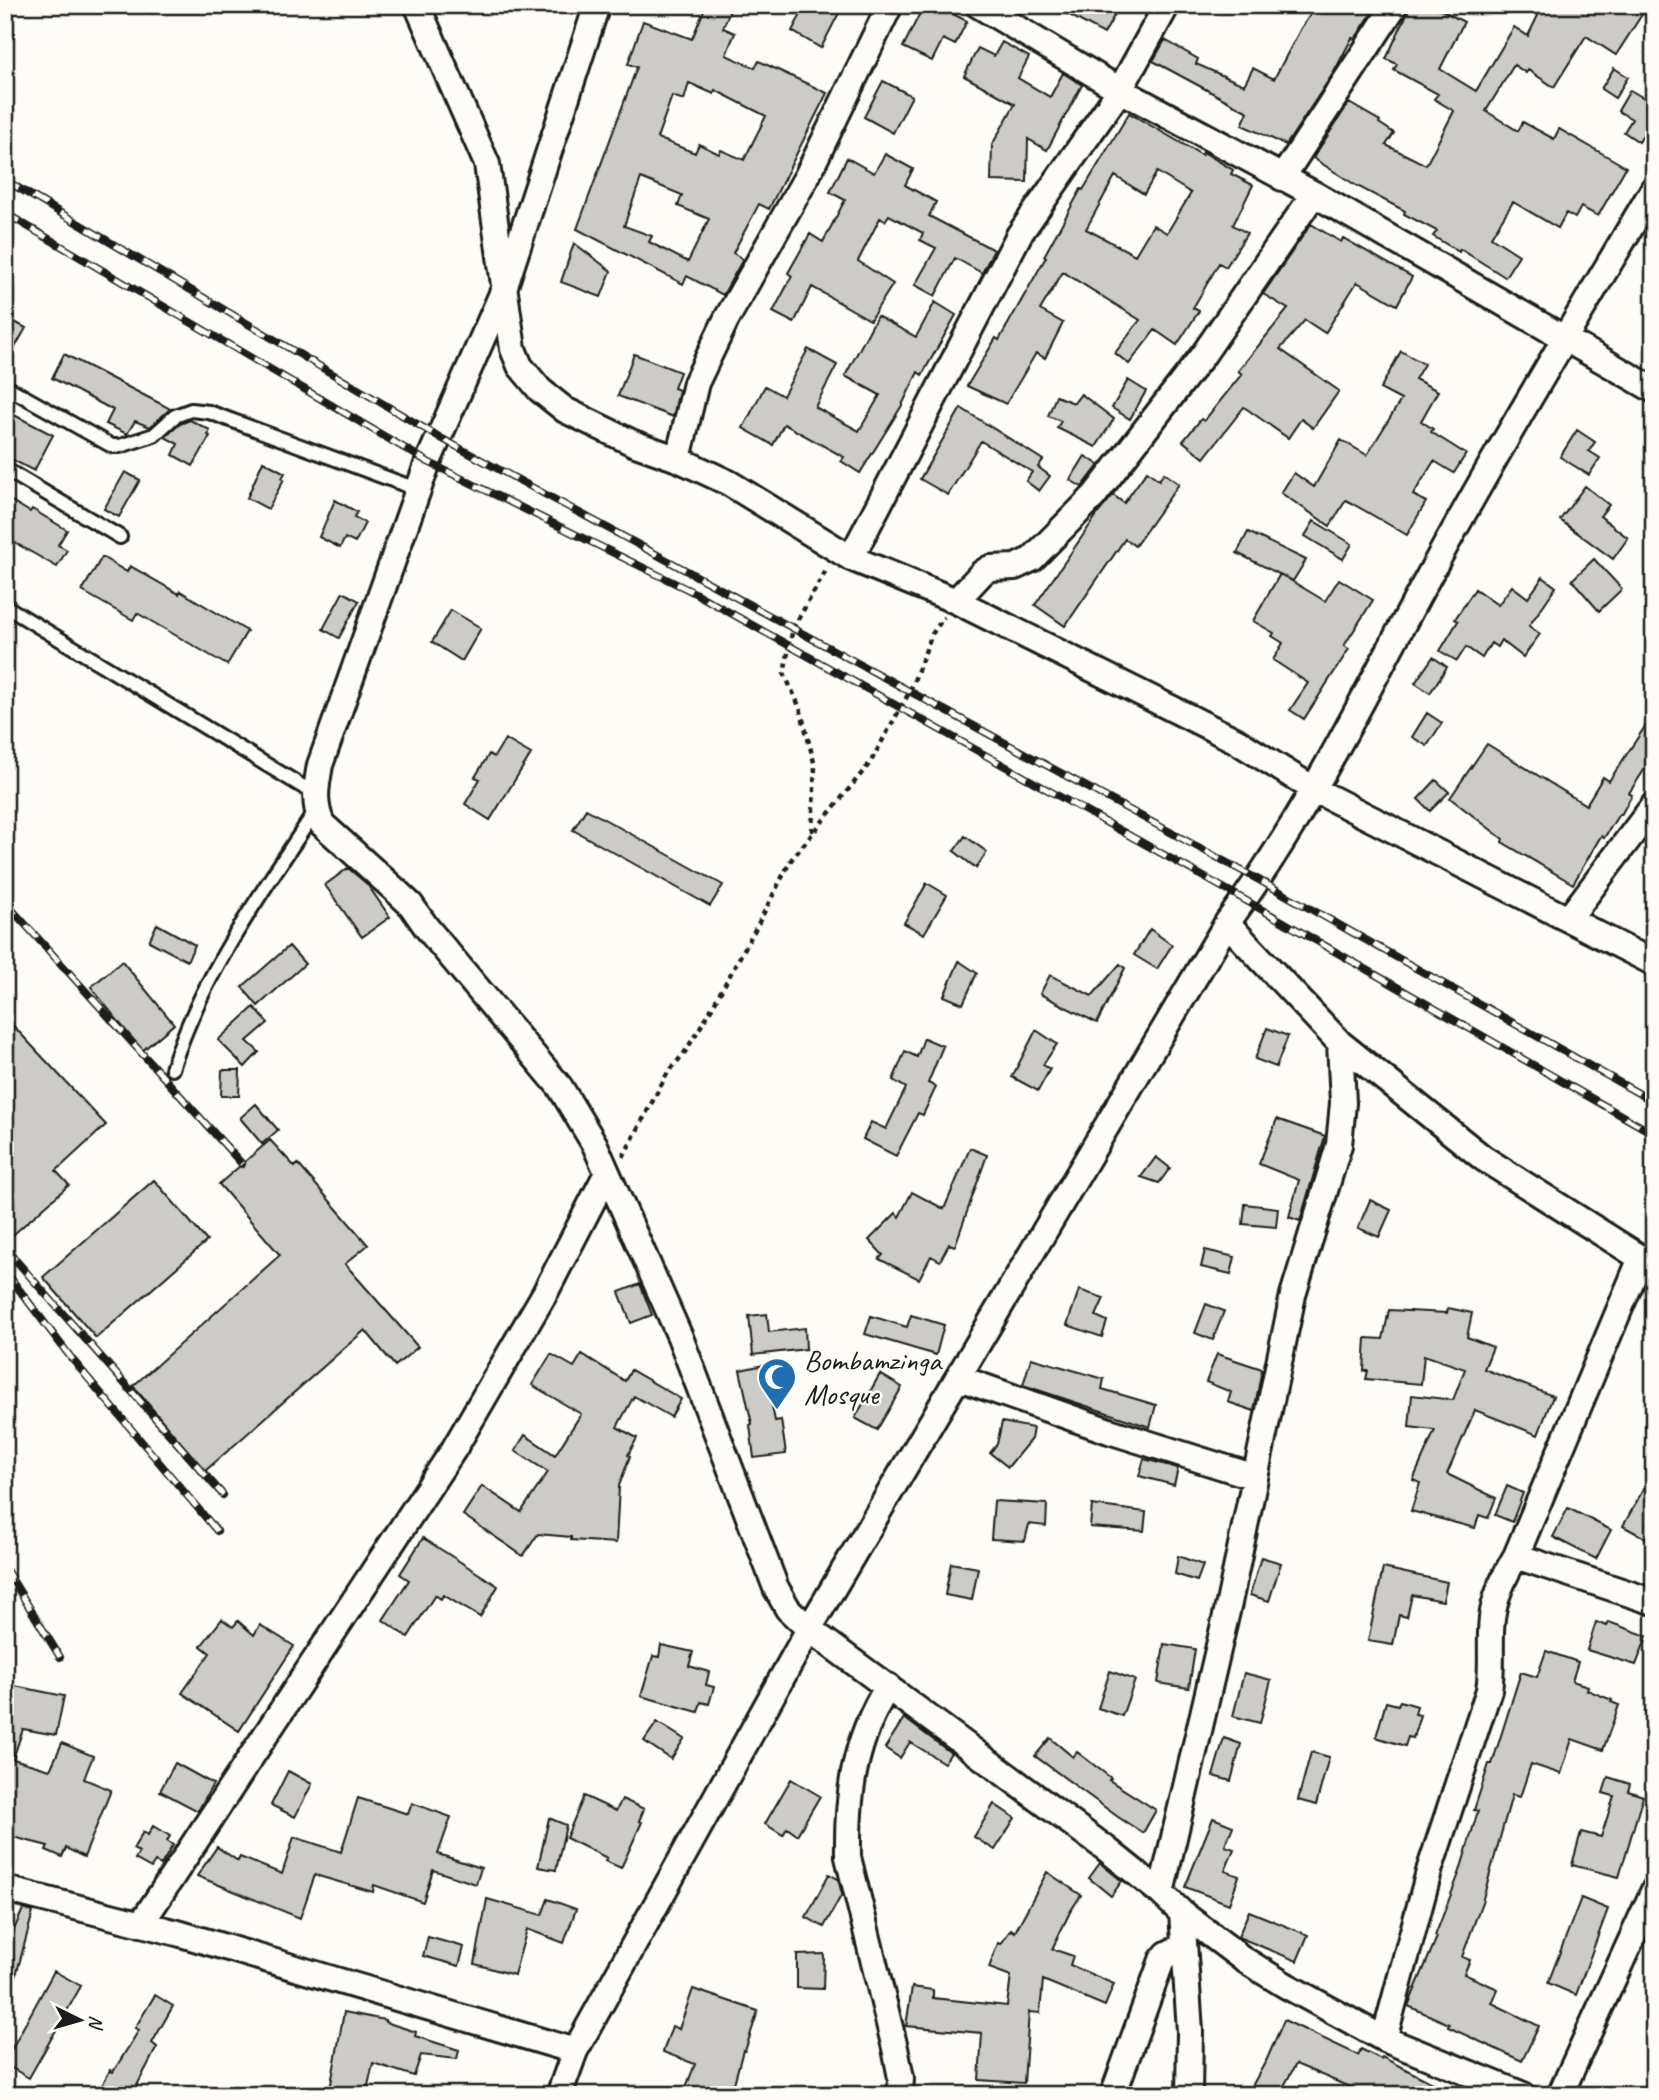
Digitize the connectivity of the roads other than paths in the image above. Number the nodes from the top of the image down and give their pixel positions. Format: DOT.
graph roads {
  1 [pos="417,5"];
  2 [pos="597,5"];
  3 [pos="890,5"];
  4 [pos="978,5"];
  5 [pos="1167,5"];
  6 [pos="1395,5"];
  7 [pos="1120,90"];
  8 [pos="1282,178"];
  9 [pos="1654,188"];
  10 [pos="1314,194"];
  11 [pos="504,289"];
  12 [pos="1565,339"];
  13 [pos="10,388"];
  14 [pos="1654,390"];
  15 [pos="5,403"];
  16 [pos="678,459"];
  17 [pos="5,468"];
  18 [pos="419,489"];
  19 [pos="121,537"];
  20 [pos="845,554"];
  21 [pos="959,602"];
  22 [pos="5,606"];
  23 [pos="1315,790"];
  24 [pos="315,802"];
  25 [pos="1654,805"];
  26 [pos="1569,918"];
  27 [pos="1227,923"];
  28 [pos="1654,963"];
  29 [pos="1340,1042"];
  30 [pos="172,1069"];
  31 [pos="609,1176"];
  32 [pos="1647,1261"];
  33 [pos="959,1378"];
  34 [pos="1255,1476"];
  35 [pos="1516,1556"];
  36 [pos="1654,1602"];
  37 [pos="809,1629"];
  38 [pos="888,1686"];
  39 [pos="5,1889"];
  40 [pos="1654,1890"];
  41 [pos="1161,1893"];
  42 [pos="1181,1913"];
  43 [pos="141,1924"];
  44 [pos="1183,1946"];
  45 [pos="1384,2039"];
  46 [pos="575,2051"];
  47 [pos="559,2095"];
  48 [pos="900,2095"];
  49 [pos="1113,2095"];
  50 [pos="1189,2095"];
  51 [pos="1523,2095"];
  52 [pos="1560,2095"];
  1 -- 11 [label="street"];
  2 -- 11 [label="street"];
  3 -- 16 [label="street"];
  4 -- 7 [label="street"];
  5 -- 7 [label="street"];
  6 -- 8 [label="street"];
  7 -- 8 [label="street"];
  7 -- 20 [label="street"];
  8 -- 10 [label="street"];
  9 -- 12 [label="street"];
  10 -- 12 [label="street"];
  10 -- 21 [label="street"];
  11 -- 16 [label="street"];
  11 -- 18 [label="street"];
  12 -- 14 [label="street"];
  12 -- 23 [label="street"];
  13 -- 15 [label="lane"];
  13 -- 18 [label="lane"];
  16 -- 20 [label="street"];
  17 -- 19 [label="lane"];
  18 -- 24 [label="street"];
  20 -- 21 [label="street"];
  21 -- 23 [label="street"];
  22 -- 24 [label="lane"];
  23 -- 26 [label="street"];
  23 -- 27 [label="street"];
  24 -- 30 [label="lane"];
  24 -- 31 [label="street"];
  25 -- 26 [label="street"];
  26 -- 28 [label="street"];
  27 -- 29 [label="street"];
  27 -- 33 [label="street"];
  29 -- 32 [label="street"];
  29 -- 34 [label="street"];
  31 -- 37 [label="street"];
  31 -- 43 [label="street"];
  32 -- 35 [label="street"];
  33 -- 34 [label="street"];
  33 -- 37 [label="street"];
  34 -- 41 [label="street"];
  35 -- 36 [label="street"];
  35 -- 45 [label="street"];
  37 -- 38 [label="street"];
  37 -- 46 [label="street"];
  38 -- 41 [label="street"];
  38 -- 48 [label="street"];
  39 -- 43 [label="street"];
  40 -- 52 [label="street"];
  41 -- 42 [label="street"];
  42 -- 44 [label="street"];
  42 -- 45 [label="street"];
  43 -- 46 [label="street"];
  44 -- 49 [label="street"];
  44 -- 50 [label="street"];
  45 -- 51 [label="street"];
  46 -- 47 [label="street"];
}
